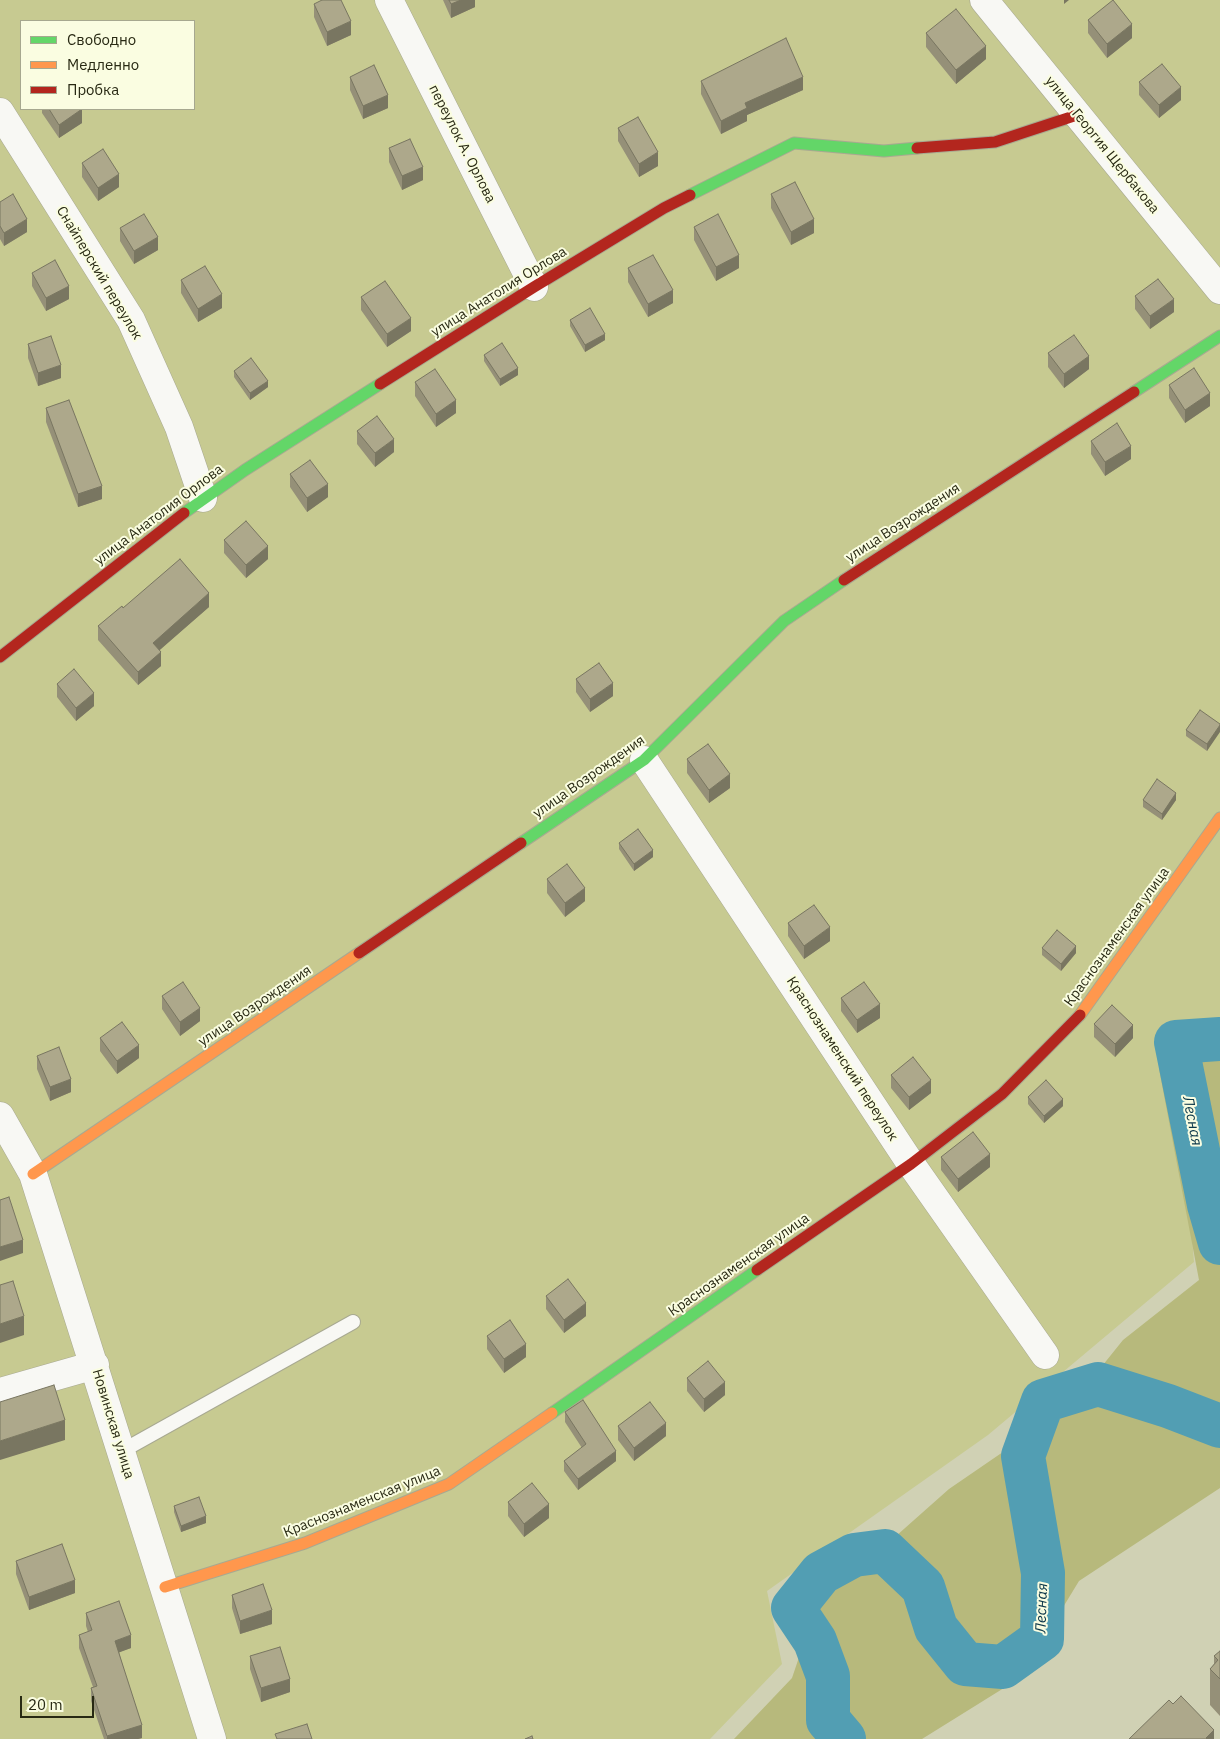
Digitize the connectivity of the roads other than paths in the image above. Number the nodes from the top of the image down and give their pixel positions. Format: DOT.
graph roads {
  1 [pos="390,0"];
  2 [pos="984,0"];
  3 [pos="0,112"];
  4 [pos="1077,116"];
  5 [pos="534,287"];
  6 [pos="1220,290"];
  7 [pos="1220,336"];
  8 [pos="203,498"];
  9 [pos="0,657"];
  10 [pos="644,760"];
  11 [pos="1220,818"];
  12 [pos="0,1116"];
  13 [pos="911,1164"];
  14 [pos="33,1174"];
  15 [pos="353,1322"];
  16 [pos="1045,1355"];
  17 [pos="95,1365"];
  18 [pos="0,1392"];
  19 [pos="122,1451"];
  20 [pos="164,1587"];
  21 [pos="212,1739"];
  1 -- 5 [label="street, переулок А. Орлова"];
  2 -- 4 [label="street, улица Георгия Щербакова"];
  3 -- 8 [label="street, Снайперский переулок"];
  4 -- 5 [label="street, улица Анатолия Орлова"];
  4 -- 6 [label="street, улица Георгия Щербакова"];
  5 -- 8 [label="street, улица Анатолия Орлова"];
  7 -- 10 [label="street, улица Возрождения"];
  8 -- 9 [label="street, улица Анатолия Орлова"];
  10 -- 13 [label="street, Краснознаменский переулок"];
  10 -- 14 [label="street, улица Возрождения"];
  11 -- 13 [label="street, Краснознаменская улица"];
  12 -- 14 [label="street, Новинская улица"];
  13 -- 16 [label="street, Краснознаменский переулок"];
  13 -- 20 [label="street, Краснознаменская улица"];
  14 -- 17 [label="street, Новинская улица"];
  15 -- 19 [label="lane"];
  17 -- 18 [label="street"];
  17 -- 19 [label="street, Новинская улица"];
  19 -- 20 [label="street, Новинская улица"];
  20 -- 21 [label="street, Новинская улица"];
}
